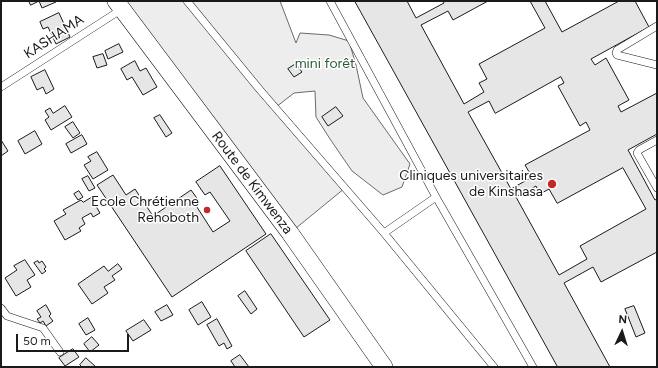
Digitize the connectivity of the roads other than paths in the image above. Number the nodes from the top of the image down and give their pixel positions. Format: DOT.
graph roads {
  1 [pos="187,1"];
  2 [pos="330,1"];
  3 [pos="119,5"];
  4 [pos="657,26"];
  5 [pos="657,57"];
  6 [pos="649,62"];
  7 [pos="657,65"];
  8 [pos="1,87"];
  9 [pos="657,140"];
  10 [pos="657,188"];
  11 [pos="436,197"];
  12 [pos="384,233"];
  13 [pos="1,308"];
  14 [pos="60,352"];
  15 [pos="384,367"];
  16 [pos="494,367"];
  17 [pos="534,367"];
  1 -- 12 [label="lane"];
  2 -- 11 [label="lane"];
  3 -- 8 [label="lane, KASHAMA"];
  3 -- 15 [label="street, Route de Kimwenza"];
  4 -- 6 [label="lane"];
  5 -- 6 [label="lane"];
  6 -- 7 [label="lane"];
  9 -- 10 [label="lane"];
  11 -- 12 [label="lane"];
  11 -- 17 [label="lane"];
  12 -- 16 [label="lane"];
  13 -- 14 [label="lane"];
}
